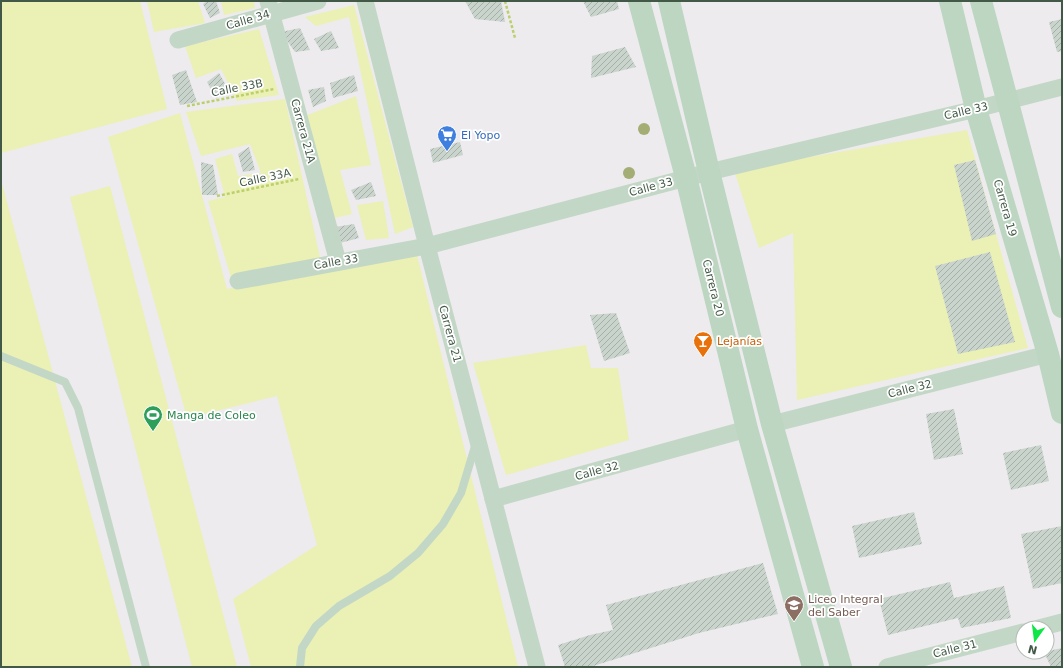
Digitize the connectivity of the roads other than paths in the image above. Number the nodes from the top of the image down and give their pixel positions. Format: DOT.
graph roads {
  1 [pos="318,1"];
  2 [pos="365,1"];
  3 [pos="639,1"];
  4 [pos="669,1"];
  5 [pos="950,1"];
  6 [pos="981,1"];
  7 [pos="270,7"];
  8 [pos="178,40"];
  9 [pos="1062,87"];
  10 [pos="1006,101"];
  11 [pos="976,109"];
  12 [pos="709,172"];
  13 [pos="686,177"];
  14 [pos="427,246"];
  15 [pos="338,262"];
  16 [pos="238,281"];
  17 [pos="1062,306"];
  18 [pos="1048,354"];
  19 [pos="1,356"];
  20 [pos="1062,413"];
  21 [pos="772,424"];
  22 [pos="747,429"];
  23 [pos="477,438"];
  24 [pos="493,499"];
  25 [pos="1015,634"];
  26 [pos="146,667"];
  27 [pos="300,667"];
  28 [pos="537,667"];
  29 [pos="813,667"];
  30 [pos="841,667"];
  31 [pos="887,667"];
  1 -- 7 [label="street, Calle 34"];
  2 -- 14 [label="street, Carrera 21"];
  3 -- 13 [label="main road, Carrera 20"];
  4 -- 12 [label="main road"];
  5 -- 11 [label="main road, Carrera 19"];
  6 -- 10 [label="main road"];
  7 -- 8 [label="street, Calle 34"];
  7 -- 15 [label="street, Carrera 21A"];
  9 -- 10 [label="street, Calle 33"];
  10 -- 11 [label="street, Calle 33"];
  10 -- 17 [label="main road"];
  11 -- 12 [label="street, Calle 33"];
  11 -- 18 [label="main road, Carrera 19"];
  12 -- 13 [label="street, Calle 33"];
  12 -- 21 [label="main road"];
  13 -- 14 [label="street, Calle 33"];
  13 -- 22 [label="main road, Carrera 20"];
  14 -- 15 [label="street, Calle 33"];
  14 -- 23 [label="street, Carrera 21"];
  15 -- 16 [label="street, Calle 33"];
  18 -- 20 [label="main road, Carrera 19"];
  18 -- 21 [label="street, Calle 32"];
  19 -- 26 [label="lane"];
  21 -- 30 [label="main road"];
  22 -- 24 [label="street, Calle 32"];
  22 -- 29 [label="main road, Carrera 20"];
  23 -- 24 [label="street, Carrera 21"];
  23 -- 27 [label="lane"];
  24 -- 28 [label="street, Carrera 21"];
  25 -- 31 [label="street, Calle 31"];
}
